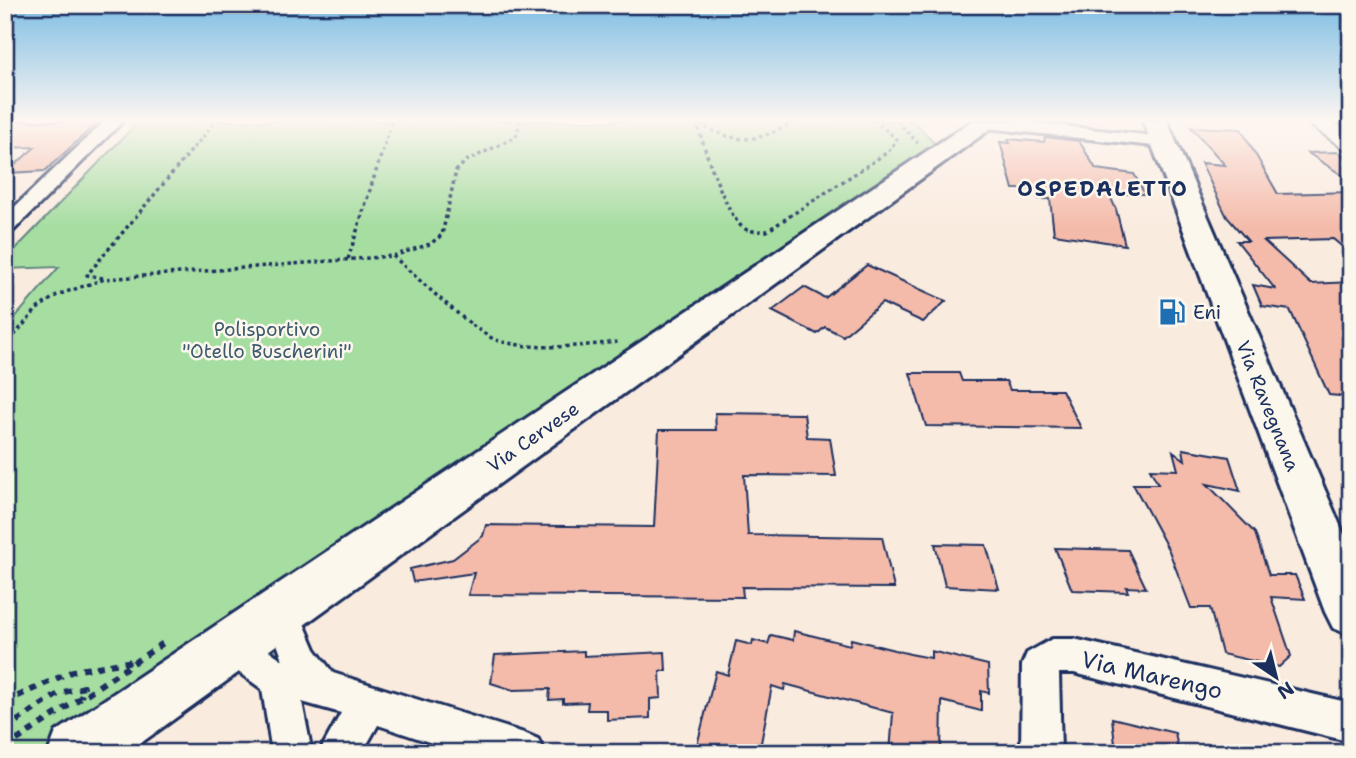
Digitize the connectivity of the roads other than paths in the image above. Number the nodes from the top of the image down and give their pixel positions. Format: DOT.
graph roads {
  1 [pos="79,156"];
  2 [pos="938,156"];
  3 [pos="1169,156"];
  4 [pos="5,228"];
  5 [pos="282,611"];
  6 [pos="1351,612"];
  7 [pos="232,646"];
  8 [pos="279,679"];
  9 [pos="321,688"];
  10 [pos="369,703"];
  11 [pos="1351,723"];
  12 [pos="77,753"];
  13 [pos="292,753"];
  14 [pos="339,753"];
  15 [pos="524,753"];
  16 [pos="1041,753"];
  1 -- 4 [label="street"];
  2 -- 5 [label="main road, Via Cervese"];
  3 -- 6 [label="main road, Via Ravegnana"];
  5 -- 7 [label="main road, Via Cervese"];
  5 -- 9 [label="street"];
  7 -- 8 [label="street"];
  7 -- 12 [label="main road, Via Cervese"];
  8 -- 9 [label="street"];
  8 -- 13 [label="street"];
  9 -- 10 [label="street"];
  10 -- 14 [label="street"];
  10 -- 15 [label="street"];
  11 -- 16 [label="street, Via Marengo"];
}
